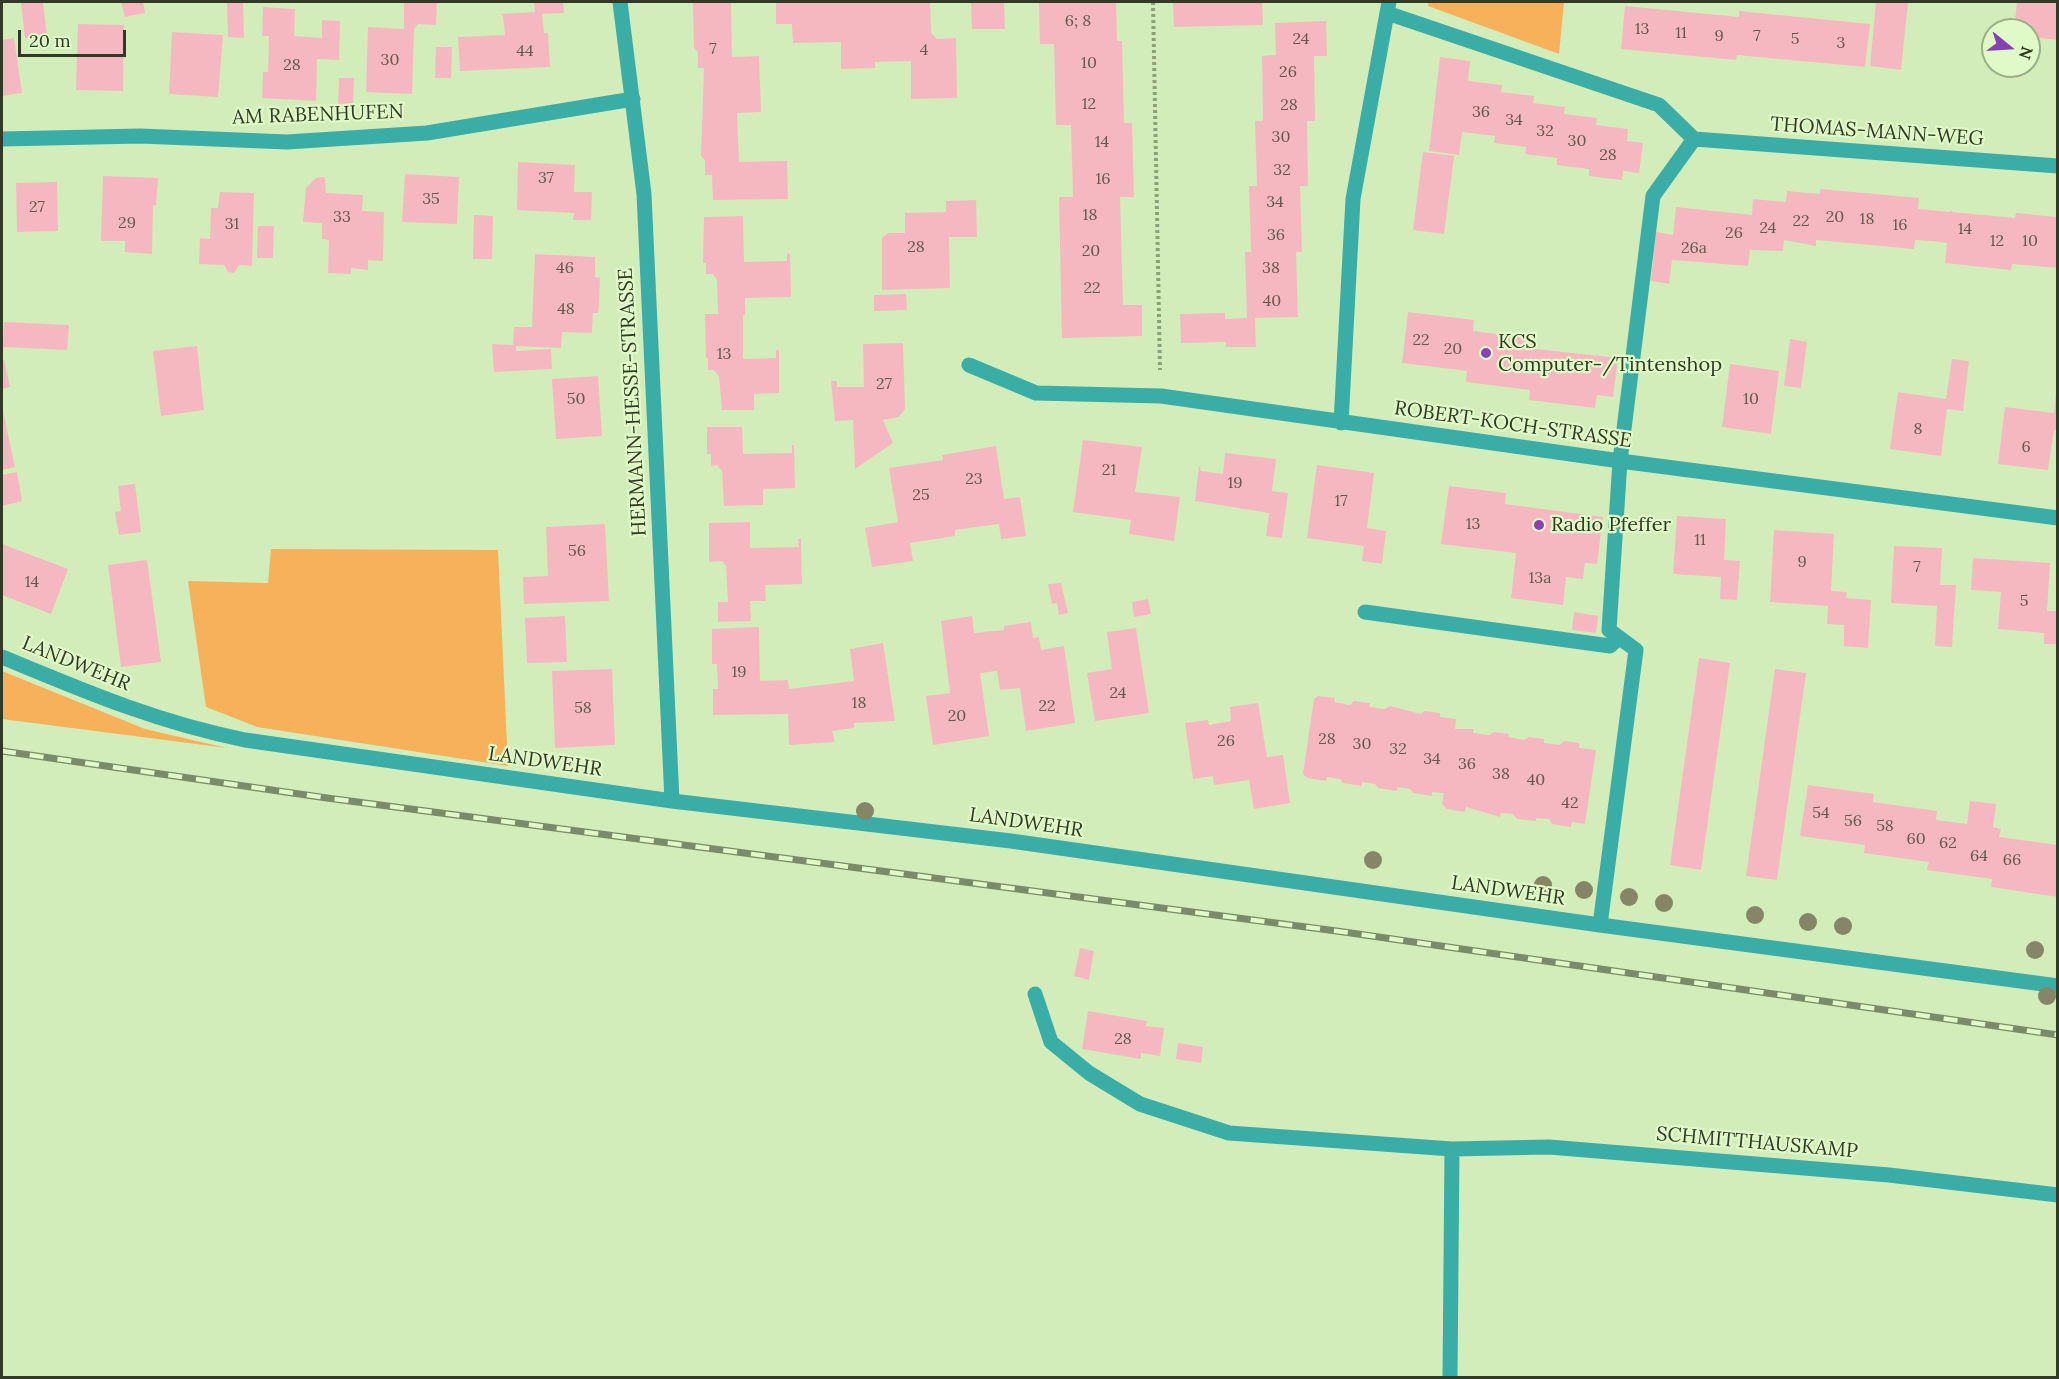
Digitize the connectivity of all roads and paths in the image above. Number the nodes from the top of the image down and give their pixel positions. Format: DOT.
graph roads {
  1 [pos="620,2"];
  2 [pos="1153,2"];
  3 [pos="1388,7"];
  4 [pos="633,99"];
  5 [pos="1694,139"];
  6 [pos="2,140"];
  7 [pos="2058,166"];
  8 [pos="969,364"];
  9 [pos="1161,396"];
  10 [pos="1341,423"];
  11 [pos="1620,461"];
  12 [pos="2058,518"];
  13 [pos="1365,612"];
  14 [pos="1619,638"];
  15 [pos="2,657"];
  16 [pos="672,801"];
  17 [pos="1600,925"];
  18 [pos="2058,986"];
  19 [pos="1035,994"];
  20 [pos="1452,1149"];
  21 [pos="2058,1195"];
  22 [pos="1450,1377"];
  1 -- 4 [label="street, HERMANN-HESSE-STRASSE"];
  2 -- 9 [label="path"];
  3 -- 5 [label="street"];
  3 -- 10 [label="street"];
  4 -- 6 [label="street, AM RABENHUFEN"];
  4 -- 16 [label="street, HERMANN-HESSE-STRASSE"];
  5 -- 7 [label="street, THOMAS-MANN-WEG"];
  5 -- 11 [label="street"];
  8 -- 9 [label="street, ROBERT-KOCH-STRASSE"];
  9 -- 10 [label="street, ROBERT-KOCH-STRASSE"];
  10 -- 11 [label="street, ROBERT-KOCH-STRASSE"];
  11 -- 12 [label="street, ROBERT-KOCH-STRASSE"];
  11 -- 14 [label="street"];
  13 -- 14 [label="street"];
  14 -- 17 [label="street"];
  15 -- 16 [label="street, LANDWEHR"];
  16 -- 17 [label="street, LANDWEHR"];
  17 -- 18 [label="street, LANDWEHR"];
  19 -- 20 [label="street, SCHMITTHAUSKAMP"];
  20 -- 21 [label="street, SCHMITTHAUSKAMP"];
  20 -- 22 [label="street"];
}
